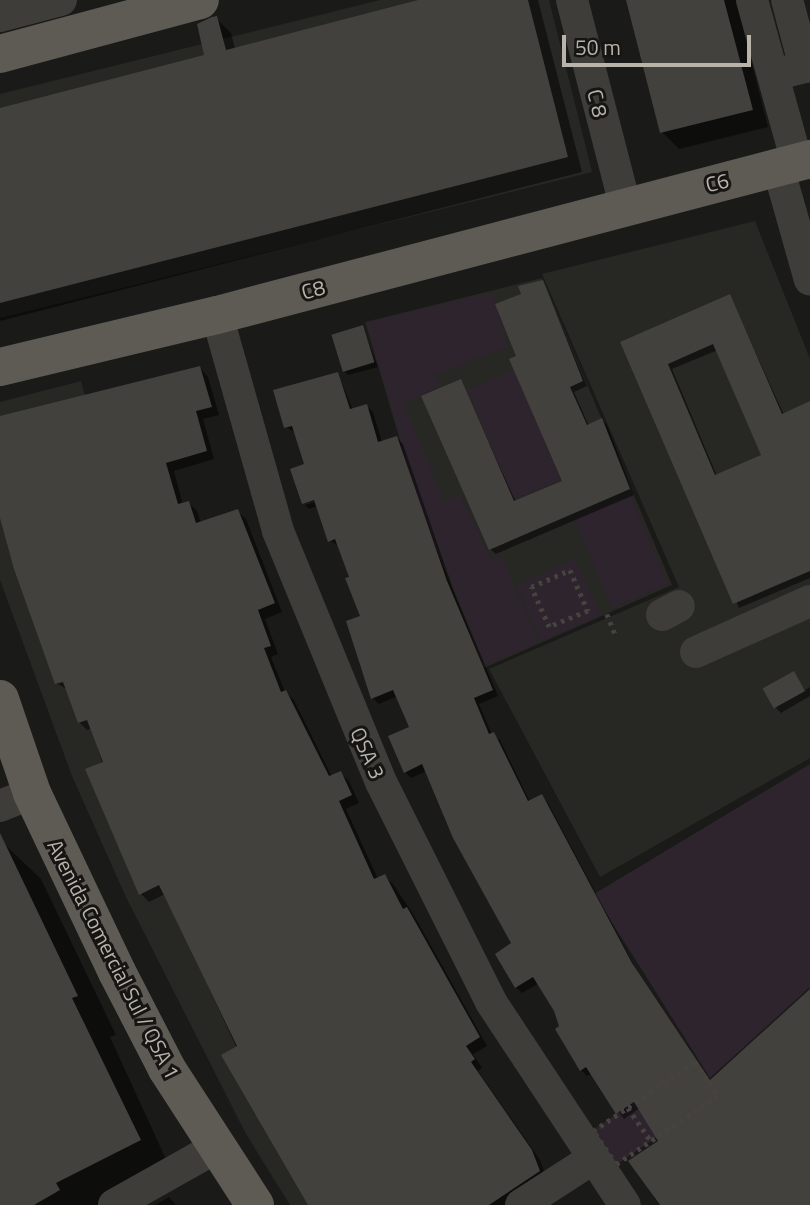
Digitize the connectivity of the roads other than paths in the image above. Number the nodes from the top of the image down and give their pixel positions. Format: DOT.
graph roads {
  1 [pos="61,0"];
  2 [pos="200,0"];
  3 [pos="572,0"];
  4 [pos="752,0"];
  5 [pos="787,0"];
  6 [pos="0,16"];
  7 [pos="0,54"];
  8 [pos="773,75"];
  9 [pos="795,162"];
  10 [pos="625,205"];
  11 [pos="810,281"];
  12 [pos="216,315"];
  13 [pos="0,367"];
  14 [pos="810,601"];
  15 [pos="696,652"];
  16 [pos="0,699"];
  17 [pos="16,799"];
  18 [pos="592,1145"];
  19 [pos="217,1147"];
  20 [pos="114,1205"];
  21 [pos="255,1205"];
  22 [pos="521,1205"];
  23 [pos="625,1205"];
  1 -- 6 [label="street"];
  2 -- 7 [label="main road"];
  3 -- 10 [label="street, C 8"];
  4 -- 8 [label="street"];
  5 -- 8 [label="street"];
  8 -- 9 [label="street"];
  9 -- 10 [label="main road, C6"];
  9 -- 11 [label="street"];
  10 -- 12 [label="main road, C8"];
  12 -- 13 [label="main road, C8"];
  12 -- 18 [label="street, QSA 3"];
  14 -- 15 [label="street"];
  16 -- 17 [label="main road, Avenida Comercial Sul / QSA 1"];
  17 -- 19 [label="main road, Avenida Comercial Sul / QSA 1"];
  18 -- 22 [label="street"];
  18 -- 23 [label="street, QSA 3"];
  19 -- 20 [label="street"];
  19 -- 21 [label="main road, Avenida Comercial Sul / QSA 1"];
}
